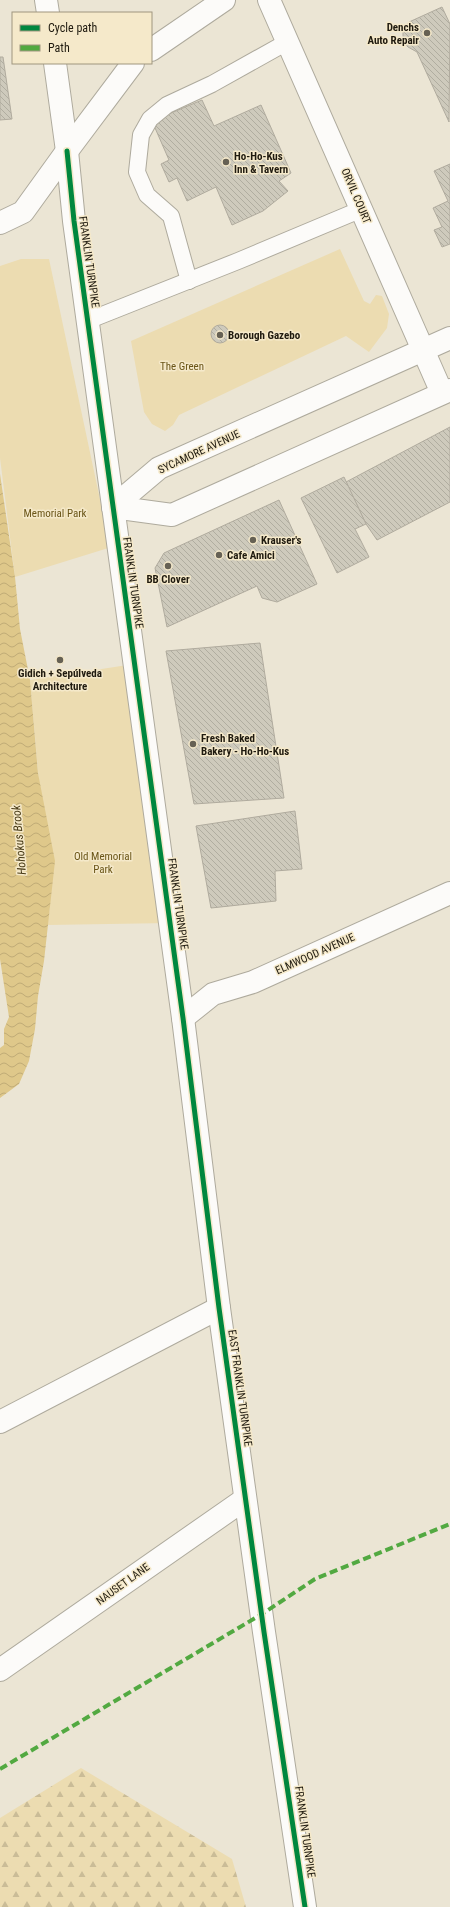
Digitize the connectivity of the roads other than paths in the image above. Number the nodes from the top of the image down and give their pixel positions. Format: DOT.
graph roads {
  1 [pos="46,0"];
  2 [pos="224,0"];
  3 [pos="270,0"];
  4 [pos="48,12"];
  5 [pos="289,41"];
  6 [pos="152,49"];
  7 [pos="55,64"];
  8 [pos="132,64"];
  9 [pos="67,151"];
  10 [pos="362,209"];
  11 [pos="0,223"];
  12 [pos="189,281"];
  13 [pos="87,321"];
  14 [pos="450,338"];
  15 [pos="424,350"];
  16 [pos="446,391"];
  17 [pos="112,507"];
  18 [pos="450,893"];
  19 [pos="183,1018"];
  20 [pos="219,1308"];
  21 [pos="0,1422"];
  22 [pos="246,1499"];
  23 [pos="0,1670"];
  24 [pos="285,1760"];
  25 [pos="305,1907"];
  1 -- 4 [label="street"];
  2 -- 6 [label="street"];
  3 -- 5 [label="street, ORVIL COURT"];
  5 -- 10 [label="street, ORVIL COURT"];
  5 -- 12 [label="lane"];
  7 -- 9 [label="street, FRANKLIN TURNPIKE"];
  8 -- 9 [label="street"];
  9 -- 11 [label="street"];
  9 -- 13 [label="street, FRANKLIN TURNPIKE"];
  10 -- 12 [label="lane"];
  10 -- 15 [label="street, ORVIL COURT"];
  12 -- 13 [label="lane"];
  13 -- 17 [label="street, FRANKLIN TURNPIKE"];
  14 -- 15 [label="street, SYCAMORE AVENUE"];
  15 -- 16 [label="street, ORVIL COURT"];
  15 -- 17 [label="street, SYCAMORE AVENUE"];
  16 -- 17 [label="street"];
  17 -- 19 [label="street, FRANKLIN TURNPIKE"];
  18 -- 19 [label="street, ELMWOOD AVENUE"];
  19 -- 20 [label="street, EAST FRANKLIN TURNPIKE"];
  20 -- 21 [label="street"];
  20 -- 22 [label="street, EAST FRANKLIN TURNPIKE"];
  22 -- 23 [label="street, NAUSET LANE"];
  22 -- 24 [label="street, EAST FRANKLIN TURNPIKE"];
  24 -- 25 [label="street, FRANKLIN TURNPIKE"];
}
